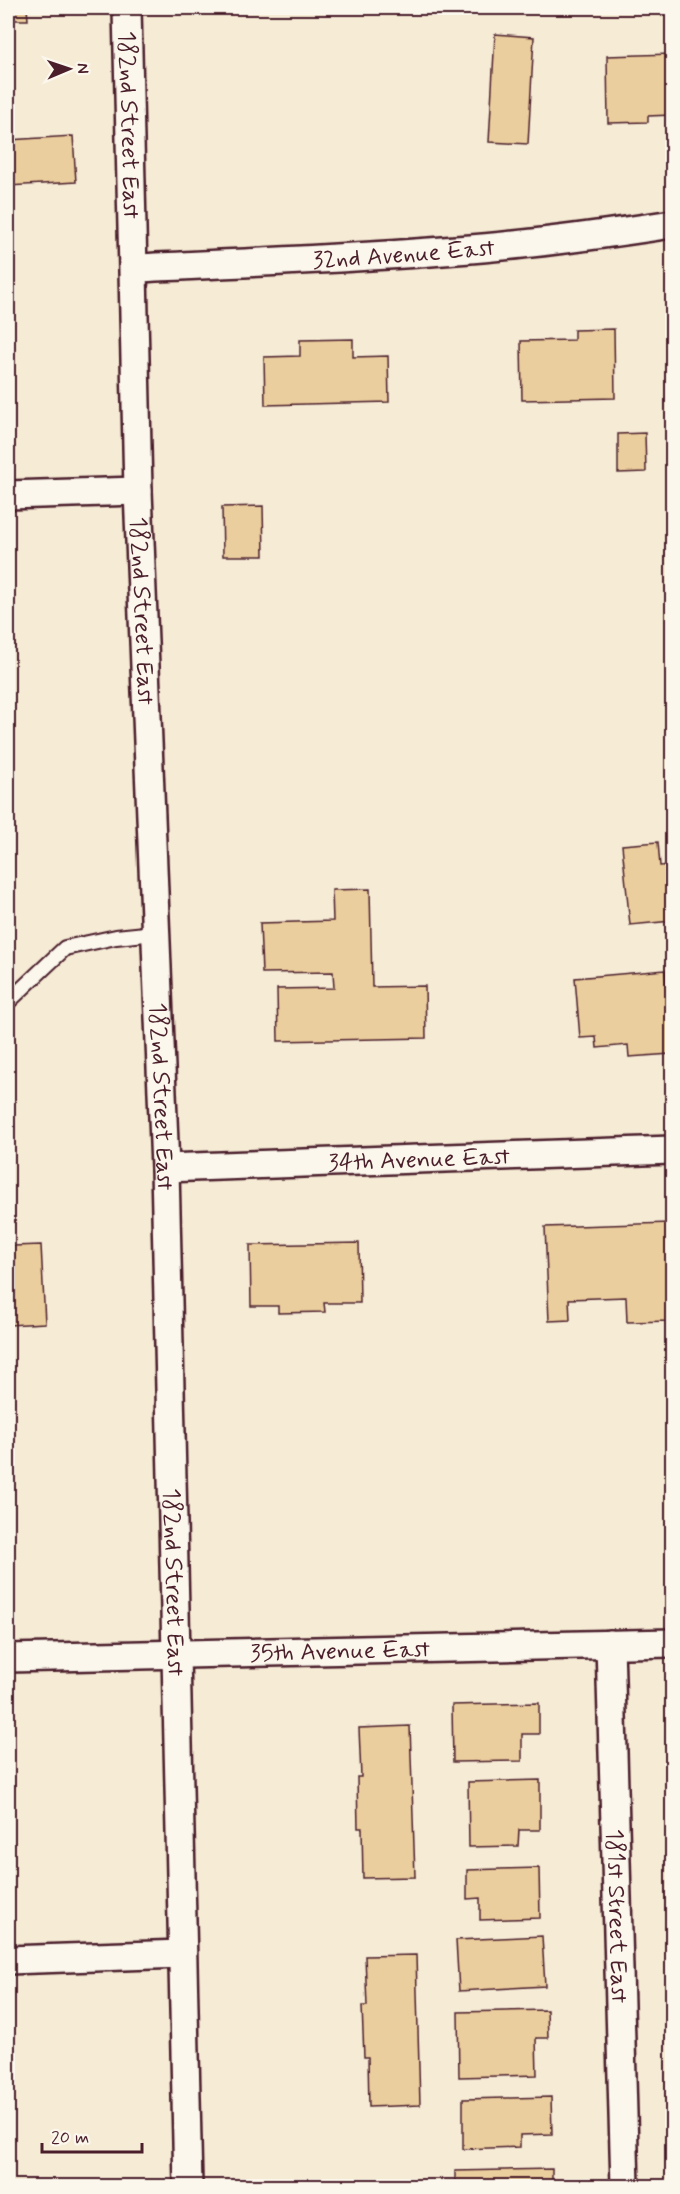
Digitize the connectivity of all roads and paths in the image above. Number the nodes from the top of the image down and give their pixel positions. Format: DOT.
graph roads {
  1 [pos="128,8"];
  2 [pos="672,224"];
  3 [pos="134,268"];
  4 [pos="138,491"];
  5 [pos="8,495"];
  6 [pos="155,933"];
  7 [pos="8,1002"];
  8 [pos="672,1150"];
  9 [pos="165,1168"];
  10 [pos="672,1643"];
  11 [pos="610,1644"];
  12 [pos="176,1654"];
  13 [pos="8,1658"];
  14 [pos="182,1954"];
  15 [pos="8,1960"];
  16 [pos="188,2187"];
  17 [pos="625,2187"];
  1 -- 3 [label="street, 182nd Street East"];
  2 -- 3 [label="street, 32nd Avenue East"];
  3 -- 4 [label="street, 182nd Street East"];
  4 -- 5 [label="street"];
  4 -- 6 [label="street, 182nd Street East"];
  6 -- 7 [label="lane"];
  6 -- 9 [label="street, 182nd Street East"];
  8 -- 9 [label="street, 34th Avenue East"];
  9 -- 12 [label="street, 182nd Street East"];
  10 -- 11 [label="street, 35th Avenue East"];
  11 -- 12 [label="street, 35th Avenue East"];
  11 -- 17 [label="street, 181st Street East"];
  12 -- 13 [label="street, 35th Avenue East"];
  12 -- 14 [label="street, 182nd Street East"];
  14 -- 15 [label="street"];
  14 -- 16 [label="street, 182nd Street East"];
}
